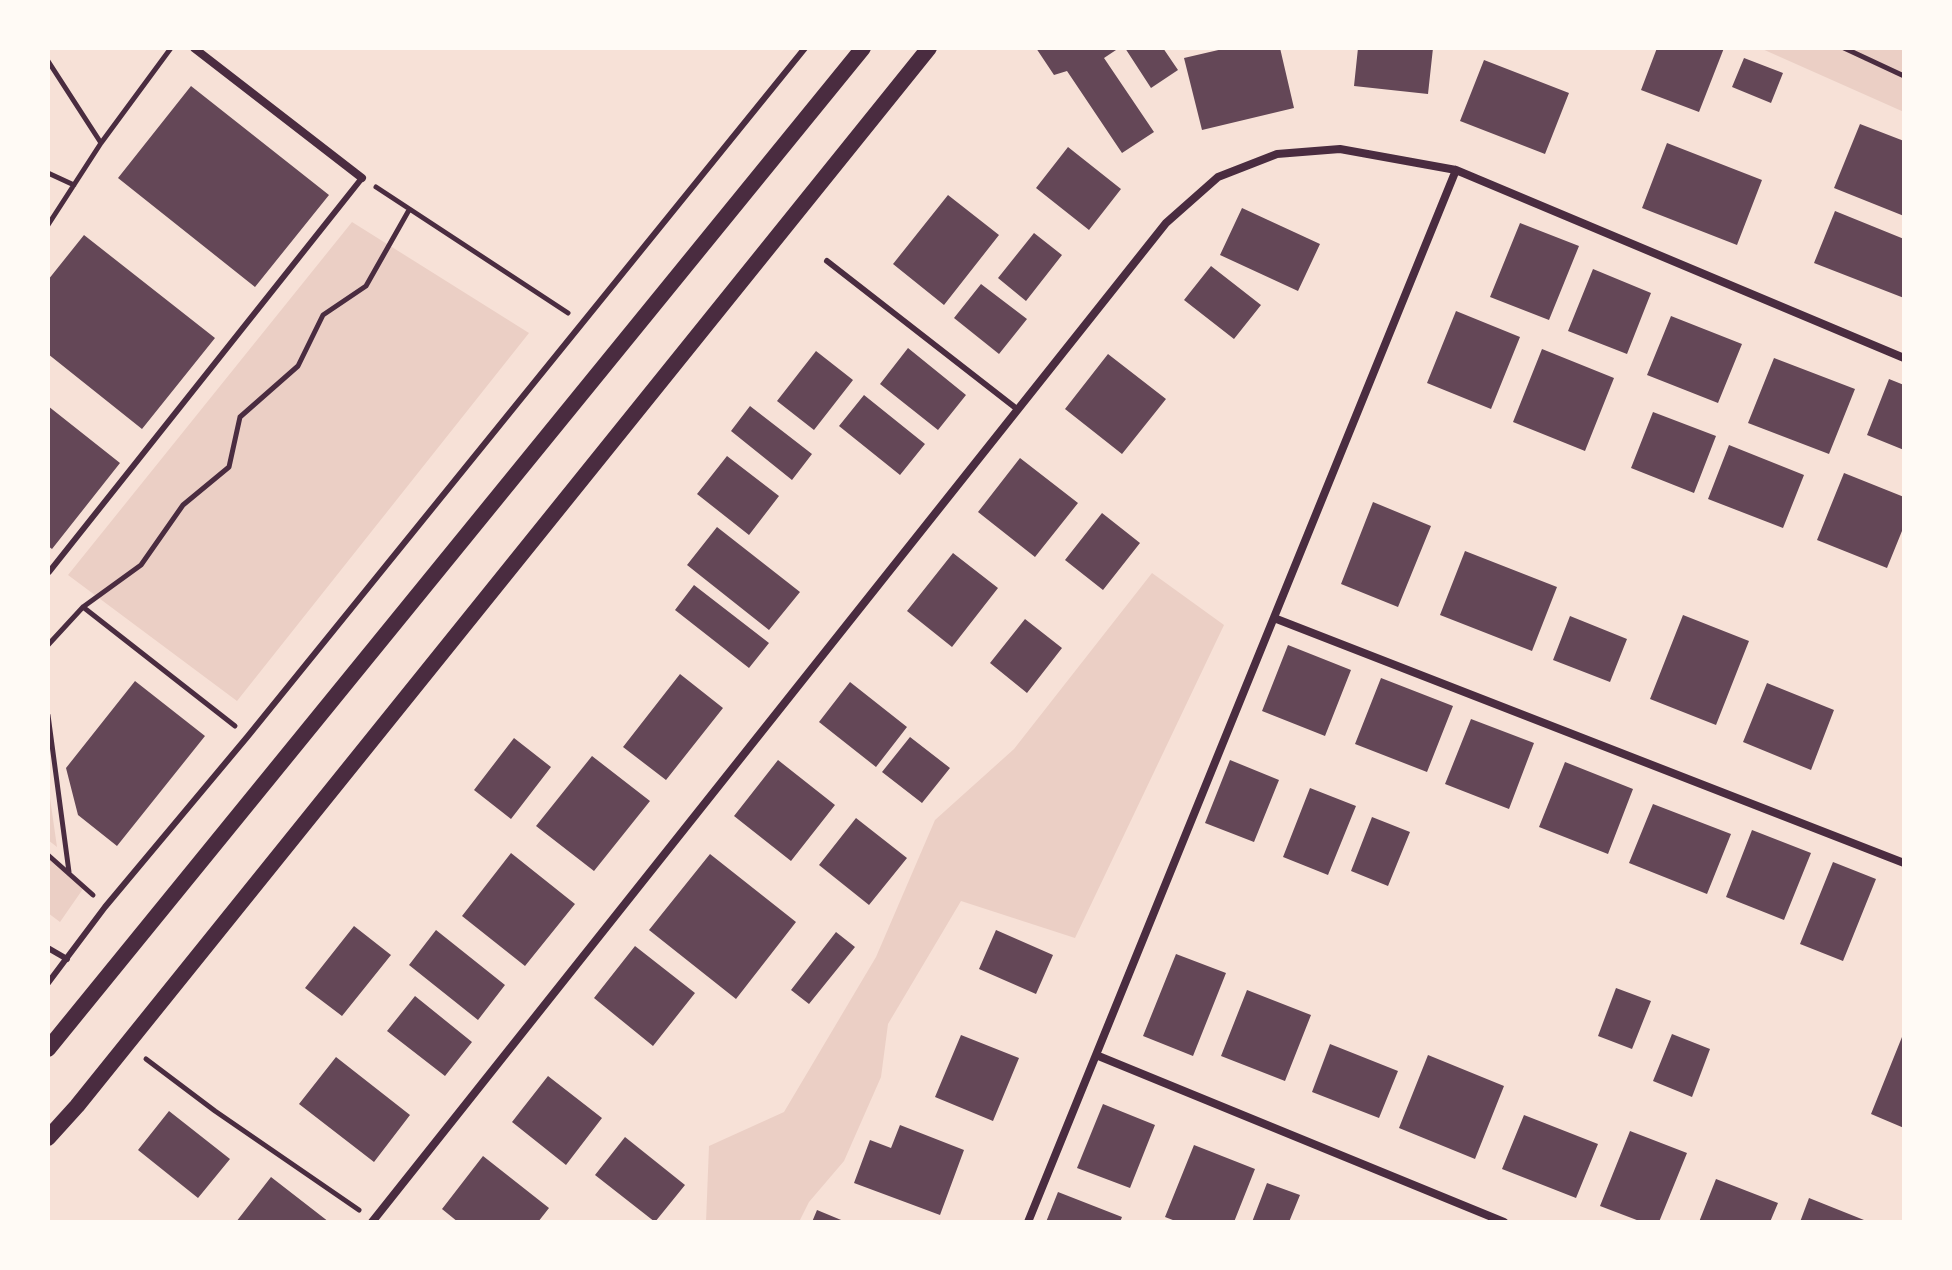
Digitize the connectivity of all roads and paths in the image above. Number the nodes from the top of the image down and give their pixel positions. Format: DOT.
graph roads {
  1 [pos="171,48"];
  2 [pos="194,48"];
  3 [pos="805,48"];
  4 [pos="863,48"];
  5 [pos="929,48"];
  6 [pos="1844,48"];
  7 [pos="48,61"];
  8 [pos="1904,76"];
  9 [pos="101,143"];
  10 [pos="1456,170"];
  11 [pos="48,173"];
  12 [pos="362,178"];
  13 [pos="74,185"];
  14 [pos="409,210"];
  15 [pos="48,225"];
  16 [pos="827,261"];
  17 [pos="584,323"];
  18 [pos="1904,358"];
  19 [pos="1017,409"];
  20 [pos="49,572"];
  21 [pos="83,607"];
  22 [pos="1274,618"];
  23 [pos="48,645"];
  24 [pos="48,715"];
  25 [pos="248,736"];
  26 [pos="48,855"];
  27 [pos="1904,863"];
  28 [pos="69,872"];
  29 [pos="105,907"];
  30 [pos="48,948"];
  31 [pos="67,959"];
  32 [pos="48,983"];
  33 [pos="48,1049"];
  34 [pos="1096,1055"];
  35 [pos="169,1076"];
  36 [pos="48,1138"];
  37 [pos="374,1221"];
  38 [pos="1028,1222"];
  39 [pos="1504,1222"];
  1 -- 9 [label="path"];
  2 -- 12 [label="street"];
  3 -- 17 [label="lane"];
  4 -- 33 [label="main road"];
  5 -- 36 [label="main road"];
  6 -- 8 [label="path"];
  7 -- 9 [label="path"];
  9 -- 13 [label="path"];
  10 -- 18 [label="street"];
  10 -- 19 [label="street"];
  10 -- 22 [label="street"];
  11 -- 13 [label="path"];
  12 -- 14 [label="path"];
  12 -- 20 [label="lane"];
  13 -- 15 [label="path"];
  14 -- 17 [label="path"];
  14 -- 21 [label="path"];
  16 -- 19 [label="lane"];
  17 -- 25 [label="lane"];
  19 -- 37 [label="street"];
  21 -- 23 [label="path"];
  21 -- 25 [label="path"];
  22 -- 27 [label="street"];
  22 -- 34 [label="street"];
  24 -- 28 [label="path"];
  25 -- 29 [label="lane"];
  26 -- 28 [label="path"];
  28 -- 29 [label="path"];
  29 -- 31 [label="lane"];
  30 -- 31 [label="lane"];
  31 -- 32 [label="lane"];
  34 -- 38 [label="street"];
  34 -- 39 [label="street"];
  35 -- 37 [label="path"];
}
